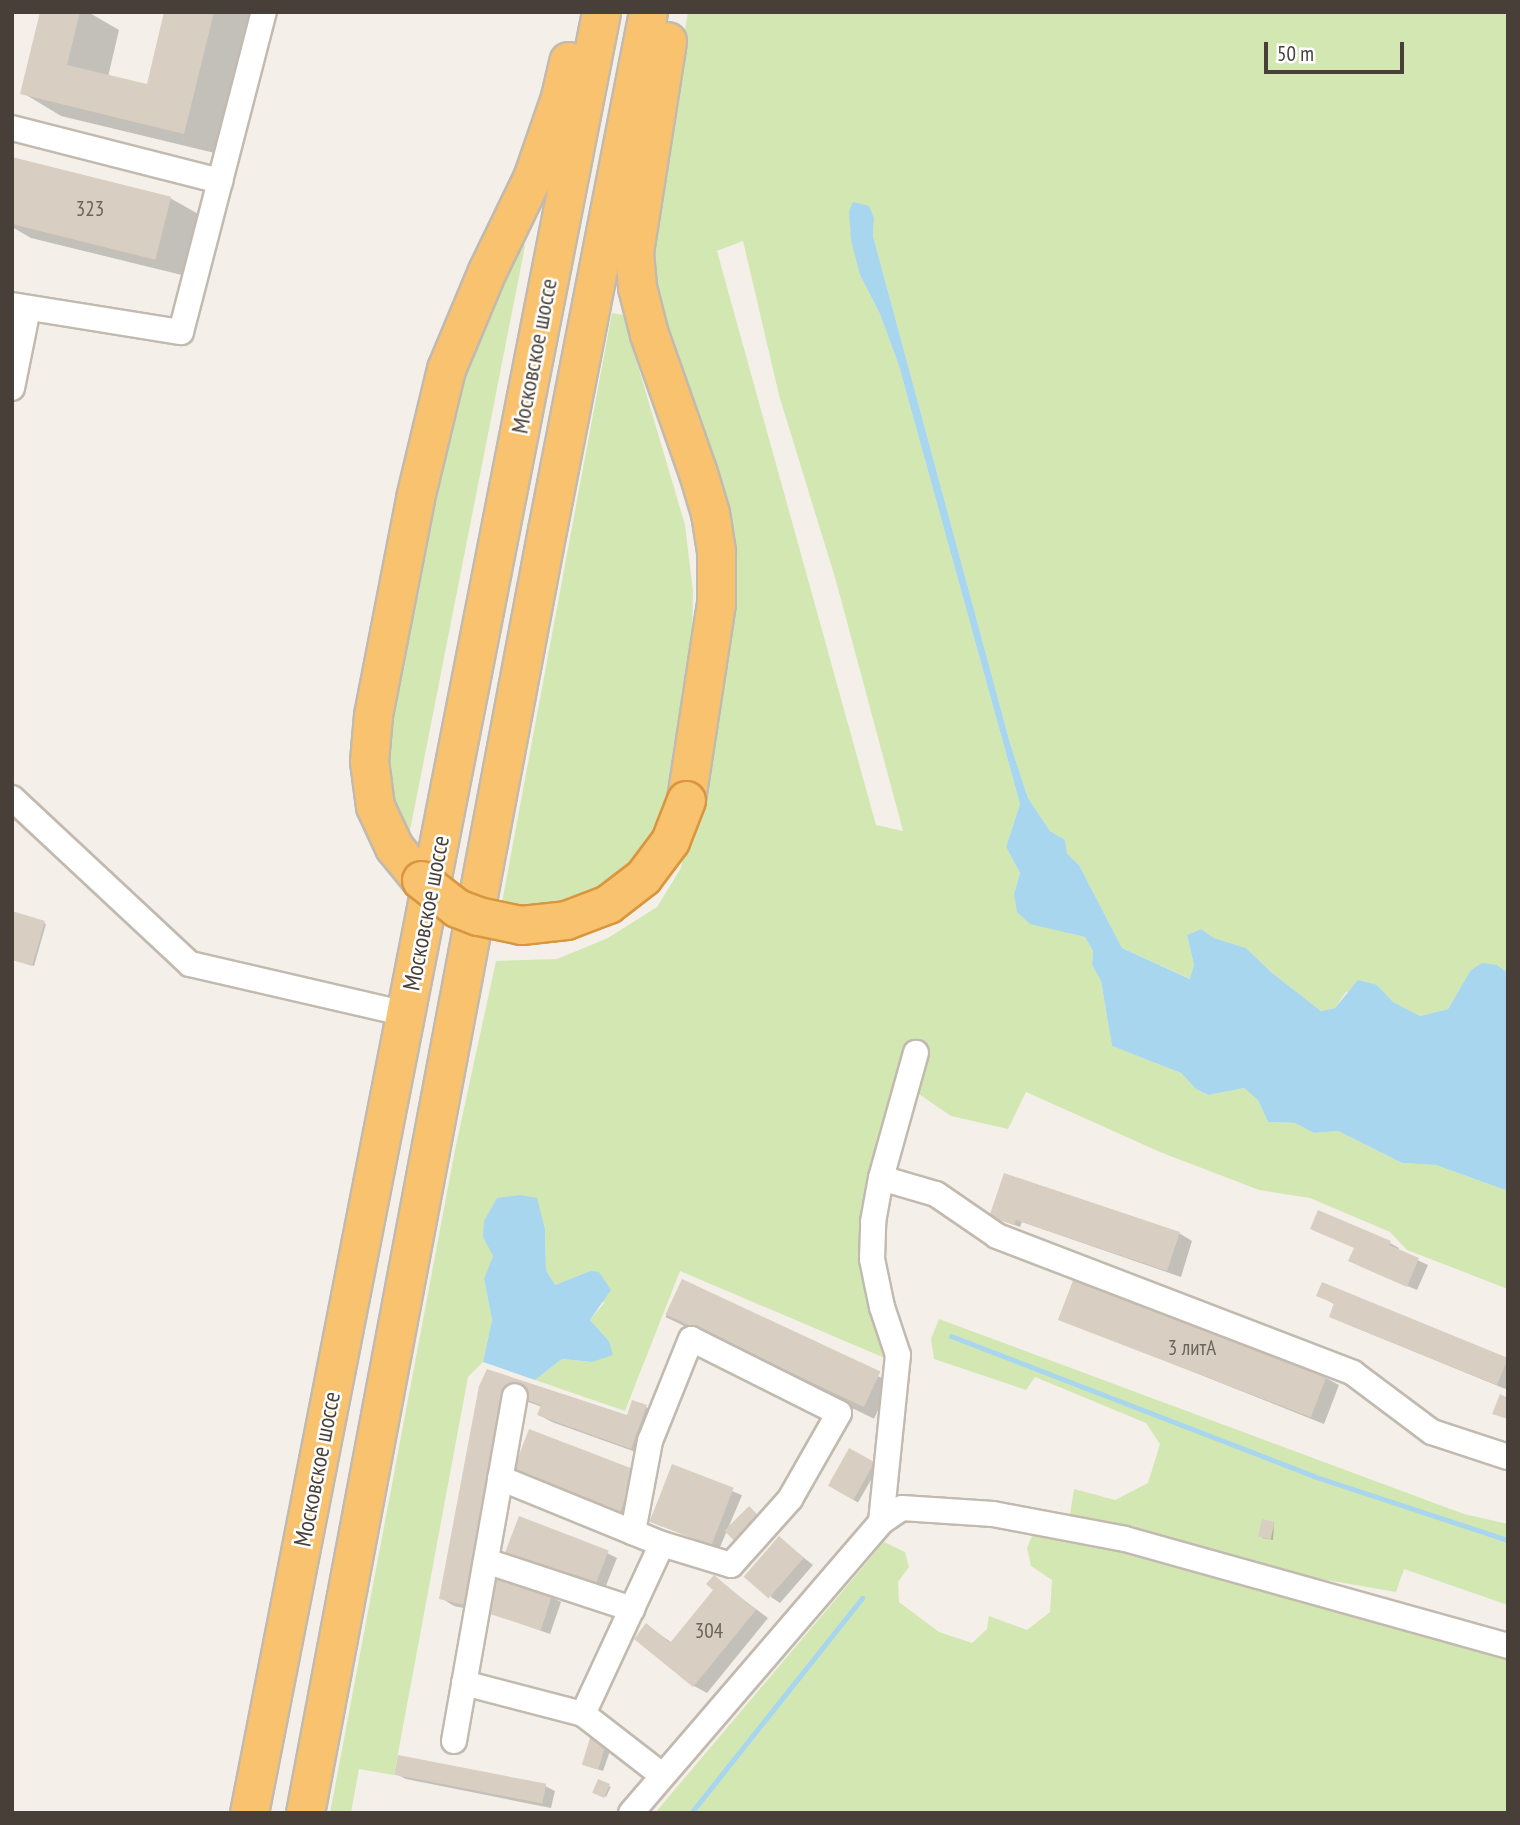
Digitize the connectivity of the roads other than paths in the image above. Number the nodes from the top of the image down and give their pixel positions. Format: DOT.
graph roads {
  1 [pos="264,12"];
  2 [pos="579,12"];
  3 [pos="601,12"];
  4 [pos="648,12"];
  5 [pos="667,12"];
  6 [pos="12,128"];
  7 [pos="220,181"];
  8 [pos="20,307"];
  9 [pos="12,388"];
  10 [pos="12,799"];
  11 [pos="407,1014"];
  12 [pos="916,1053"];
  13 [pos="881,1178"];
  14 [pos="515,1396"];
  15 [pos="1508,1457"];
  16 [pos="500,1478"];
  17 [pos="881,1522"];
  18 [pos="633,1532"];
  19 [pos="662,1544"];
  20 [pos="486,1561"];
  21 [pos="632,1609"];
  22 [pos="1508,1646"];
  23 [pos="464,1683"];
  24 [pos="583,1714"];
  25 [pos="454,1741"];
  26 [pos="662,1776"];
  27 [pos="250,1813"];
  28 [pos="305,1813"];
  29 [pos="631,1813"];
  1 -- 7 [label="street"];
  2 -- 5 [label="highway, bridge"];
  3 -- 11 [label="highway, Московское шоссе"];
  4 -- 28 [label="highway, Московское шоссе"];
  6 -- 7 [label="street"];
  7 -- 8 [label="street"];
  8 -- 9 [label="street"];
  10 -- 11 [label="street"];
  11 -- 27 [label="highway, Московское шоссе"];
  12 -- 13 [label="street"];
  13 -- 15 [label="street"];
  13 -- 17 [label="street"];
  14 -- 16 [label="street"];
  16 -- 18 [label="street"];
  16 -- 20 [label="street"];
  17 -- 22 [label="street"];
  17 -- 26 [label="street"];
  18 -- 19 [label="street"];
  18 -- 19 [label="street"];
  19 -- 21 [label="street"];
  20 -- 21 [label="street"];
  20 -- 23 [label="street"];
  21 -- 24 [label="street"];
  23 -- 24 [label="street"];
  23 -- 25 [label="street"];
  24 -- 26 [label="street"];
  26 -- 29 [label="street"];
}
